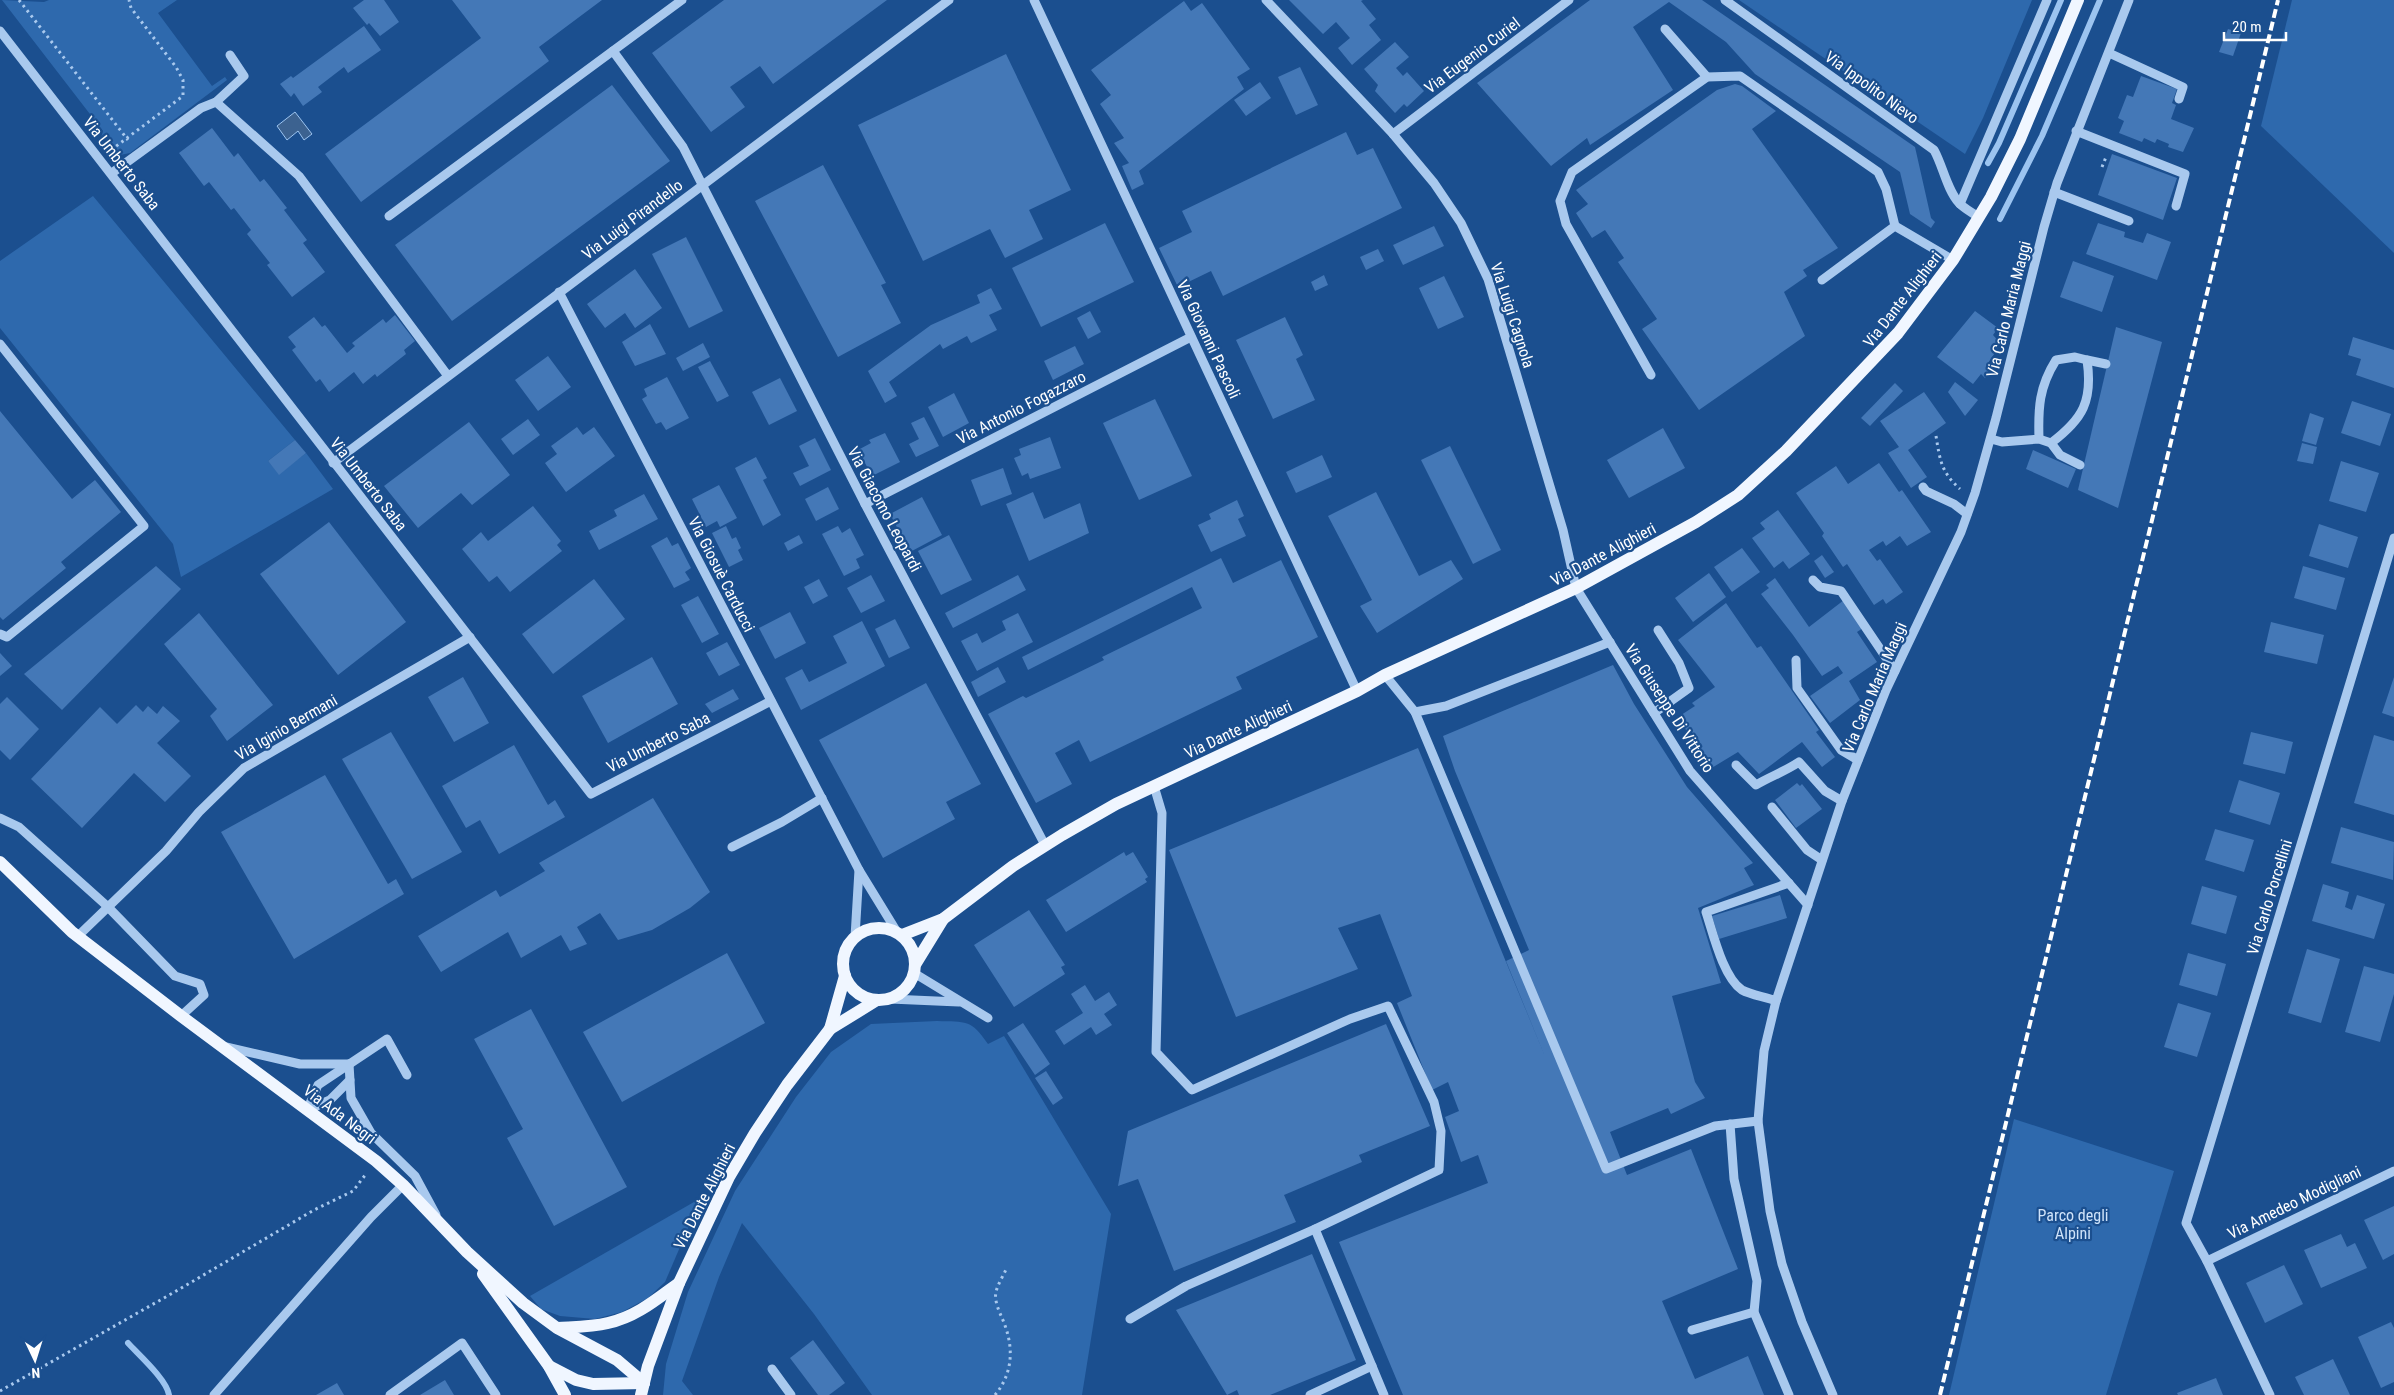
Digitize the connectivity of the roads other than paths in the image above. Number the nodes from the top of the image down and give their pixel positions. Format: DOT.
graph roads {
  1 [pos="682,0"];
  2 [pos="949,0"];
  3 [pos="1034,0"];
  4 [pos="1266,0"];
  5 [pos="1569,0"];
  6 [pos="1725,0"];
  7 [pos="2047,0"];
  8 [pos="2078,0"];
  9 [pos="2129,0"];
  10 [pos="1666,29"];
  11 [pos="0,31"];
  12 [pos="613,50"];
  13 [pos="2109,53"];
  14 [pos="230,54"];
  15 [pos="1708,77"];
  16 [pos="2179,99"];
  17 [pos="216,102"];
  18 [pos="2076,131"];
  19 [pos="1393,134"];
  20 [pos="112,173"];
  21 [pos="702,185"];
  22 [pos="2054,192"];
  23 [pos="1960,204"];
  24 [pos="2176,206"];
  25 [pos="389,216"];
  26 [pos="1979,217"];
  27 [pos="2129,221"];
  28 [pos="1895,226"];
  29 [pos="1953,260"];
  30 [pos="1822,280"];
  31 [pos="559,292"];
  32 [pos="1191,337"];
  33 [pos="0,344"];
  34 [pos="2087,360"];
  35 [pos="2106,364"];
  36 [pos="1651,375"];
  37 [pos="448,376"];
  38 [pos="1991,438"];
  39 [pos="2039,439"];
  40 [pos="2051,444"];
  41 [pos="333,463"];
  42 [pos="2080,465"];
  43 [pos="1923,487"];
  44 [pos="865,504"];
  45 [pos="1967,514"];
  46 [pos="2394,538"];
  47 [pos="1813,580"];
  48 [pos="1576,588"];
  49 [pos="1658,630"];
  50 [pos="0,634"];
  51 [pos="470,637"];
  52 [pos="1610,642"];
  53 [pos="1796,660"];
  54 [pos="1895,671"];
  55 [pos="1385,675"];
  56 [pos="1357,691"];
  57 [pos="771,701"];
  58 [pos="1415,712"];
  59 [pos="1654,713"];
  60 [pos="1858,760"];
  61 [pos="1736,765"];
  62 [pos="1154,786"];
  63 [pos="822,798"];
  64 [pos="1842,801"];
  65 [pos="1772,807"];
  66 [pos="0,818"];
  67 [pos="1045,845"];
  68 [pos="732,847"];
  69 [pos="1822,860"];
  70 [pos="0,862"];
  71 [pos="859,870"];
  72 [pos="1789,883"];
  73 [pos="1808,905"];
  74 [pos="107,906"];
  75 [pos="943,920"];
  76 [pos="899,933"];
  77 [pos="78,936"];
  78 [pos="855,937"];
  79 [pos="915,968"];
  80 [pos="845,976"];
  81 [pos="883,999"];
  82 [pos="1776,1001"];
  83 [pos="962,1002"];
  84 [pos="181,1016"];
  85 [pos="988,1018"];
  86 [pos="830,1029"];
  87 [pos="221,1046"];
  88 [pos="349,1064"];
  89 [pos="407,1075"];
  90 [pos="350,1080"];
  91 [pos="307,1110"];
  92 [pos="1758,1121"];
  93 [pos="1730,1124"];
  94 [pos="2394,1171"];
  95 [pos="403,1185"];
  96 [pos="440,1224"];
  97 [pos="1315,1229"];
  98 [pos="467,1252"];
  99 [pos="2207,1261"];
  100 [pos="679,1283"];
  101 [pos="1754,1312"];
  102 [pos="1130,1319"];
  103 [pos="557,1328"];
  104 [pos="1692,1330"];
  105 [pos="549,1366"];
  106 [pos="1372,1366"];
  107 [pos="772,1369"];
  108 [pos="642,1389"];
  109 [pos="214,1395"];
  110 [pos="390,1395"];
  111 [pos="496,1395"];
  112 [pos="565,1395"];
  113 [pos="791,1395"];
  114 [pos="1310,1395"];
  115 [pos="1384,1395"];
  116 [pos="1789,1395"];
  117 [pos="1833,1395"];
  118 [pos="2270,1395"];
  1 -- 12 [label="street"];
  2 -- 21 [label="street, Via Luigi Pirandello"];
  3 -- 32 [label="street, Via Giovanni Pascoli"];
  4 -- 19 [label="street, Via Luigi Cagnola"];
  5 -- 19 [label="street, Via Eugenio Curiel"];
  6 -- 23 [label="street, Via Ippolito Nievo"];
  7 -- 23 [label="street"];
  8 -- 26 [label="main road, Via Dante Alighieri"];
  9 -- 13 [label="street, Via Carlo Maria Maggi"];
  10 -- 15 [label="street"];
  11 -- 20 [label="street, Via Umberto Saba"];
  12 -- 21 [label="street, Via Giacomo Leopardi"];
  12 -- 25 [label="street"];
  13 -- 16 [label="street"];
  13 -- 18 [label="street, Via Carlo Maria Maggi"];
  14 -- 17 [label="street"];
  15 -- 28 [label="street"];
  15 -- 36 [label="street"];
  17 -- 20 [label="street"];
  17 -- 37 [label="street"];
  18 -- 22 [label="street, Via Carlo Maria Maggi"];
  18 -- 24 [label="street"];
  19 -- 48 [label="street, Via Luigi Cagnola"];
  20 -- 41 [label="street, Via Umberto Saba"];
  21 -- 31 [label="street, Via Luigi Pirandello"];
  21 -- 44 [label="street, Via Giacomo Leopardi"];
  22 -- 27 [label="street"];
  22 -- 38 [label="street, Via Carlo Maria Maggi"];
  23 -- 26 [label="street, Via Ippolito Nievo"];
  26 -- 29 [label="main road, Via Dante Alighieri"];
  28 -- 29 [label="street"];
  28 -- 30 [label="street"];
  29 -- 48 [label="main road, Via Dante Alighieri"];
  31 -- 37 [label="street, Via Luigi Pirandello"];
  31 -- 57 [label="street, Via Giosuè Carducci"];
  32 -- 44 [label="street, Via Antonio Fogazzaro"];
  32 -- 56 [label="street, Via Giovanni Pascoli"];
  33 -- 50 [label="street"];
  34 -- 35 [label="street"];
  34 -- 39 [label="street"];
  34 -- 40 [label="street"];
  37 -- 41 [label="street, Via Luigi Pirandello"];
  38 -- 39 [label="street"];
  38 -- 45 [label="street, Via Carlo Maria Maggi"];
  39 -- 40 [label="street"];
  40 -- 42 [label="street"];
  41 -- 51 [label="street, Via Umberto Saba"];
  43 -- 45 [label="street"];
  44 -- 67 [label="street, Via Giacomo Leopardi"];
  45 -- 54 [label="street, Via Carlo Maria Maggi"];
  46 -- 99 [label="street, Via Carlo Porcellini"];
  47 -- 54 [label="street"];
  48 -- 52 [label="street, Via Giuseppe Di Vittorio"];
  48 -- 55 [label="main road, Via Dante Alighieri"];
  49 -- 59 [label="street"];
  51 -- 57 [label="street, Via Umberto Saba"];
  51 -- 74 [label="street, Via Iginio Bermani"];
  52 -- 58 [label="street"];
  52 -- 59 [label="street, Via Giuseppe Di Vittorio"];
  53 -- 60 [label="street"];
  54 -- 60 [label="street, Via Carlo Maria Maggi"];
  55 -- 56 [label="main road, Via Dante Alighieri"];
  55 -- 58 [label="street"];
  56 -- 62 [label="main road, Via Dante Alighieri"];
  57 -- 63 [label="street, Via Giosuè Carducci"];
  58 -- 93 [label="street"];
  59 -- 72 [label="street, Via Giuseppe Di Vittorio"];
  60 -- 64 [label="street, Via Carlo Maria Maggi"];
  61 -- 64 [label="street"];
  62 -- 67 [label="main road, Via Dante Alighieri"];
  62 -- 97 [label="street"];
  63 -- 68 [label="street"];
  63 -- 71 [label="street, Via Giosuè Carducci"];
  64 -- 69 [label="street, Via Carlo Maria Maggi"];
  65 -- 69 [label="street"];
  66 -- 74 [label="street"];
  67 -- 75 [label="main road, Via Dante Alighieri"];
  69 -- 73 [label="street, Via Carlo Maria Maggi"];
  70 -- 77 [label="main road, Via Ada Negri"];
  71 -- 76 [label="street, Via Giosuè Carducci"];
  71 -- 78 [label="street"];
  72 -- 73 [label="street, Via Giuseppe Di Vittorio"];
  72 -- 82 [label="street"];
  73 -- 82 [label="street, Via Carlo Maria Maggi"];
  74 -- 77 [label="street, Via Iginio Bermani"];
  74 -- 84 [label="street"];
  75 -- 76 [label="main road, Via Dante Alighieri"];
  75 -- 79 [label="main road, Via Dante Alighieri"];
  76 -- 78 [label="main road"];
  76 -- 79 [label="main road"];
  77 -- 84 [label="main road, Via Ada Negri"];
  78 -- 80 [label="main road"];
  79 -- 81 [label="main road"];
  79 -- 83 [label="street"];
  80 -- 81 [label="main road"];
  80 -- 86 [label="main road, Via Dante Alighieri"];
  81 -- 83 [label="street"];
  81 -- 86 [label="main road, Via Dante Alighieri"];
  82 -- 92 [label="street, Via Carlo Maria Maggi"];
  83 -- 85 [label="street"];
  84 -- 87 [label="main road, Via Ada Negri"];
  86 -- 100 [label="main road, Via Dante Alighieri"];
  87 -- 88 [label="street"];
  87 -- 91 [label="main road, Via Ada Negri"];
  88 -- 89 [label="street"];
  88 -- 90 [label="street"];
  88 -- 91 [label="street"];
  90 -- 91 [label="street"];
  90 -- 96 [label="street"];
  91 -- 95 [label="main road, Via Ada Negri"];
  92 -- 93 [label="street"];
  92 -- 117 [label="street, Via Carlo Maria Maggi"];
  93 -- 101 [label="street"];
  94 -- 99 [label="street, Via Amedeo Modigliani"];
  95 -- 96 [label="main road, Via Ada Negri"];
  95 -- 109 [label="street"];
  96 -- 98 [label="main road, Via Ada Negri"];
  97 -- 102 [label="street"];
  97 -- 106 [label="street"];
  98 -- 103 [label="main road, Via Ada Negri"];
  98 -- 105 [label="main road, Via Ada Negri"];
  99 -- 118 [label="street, Via Carlo Porcellini"];
  100 -- 103 [label="main road"];
  100 -- 108 [label="main road, Via Dante Alighieri"];
  101 -- 104 [label="street"];
  101 -- 116 [label="street"];
  103 -- 108 [label="main road, Via Ada Negri"];
  105 -- 108 [label="main road, Via Ada Negri"];
  105 -- 112 [label="main road, Via Ada Negri"];
  106 -- 114 [label="street"];
  106 -- 115 [label="street"];
  107 -- 113 [label="street"];
  110 -- 111 [label="street"];
}
